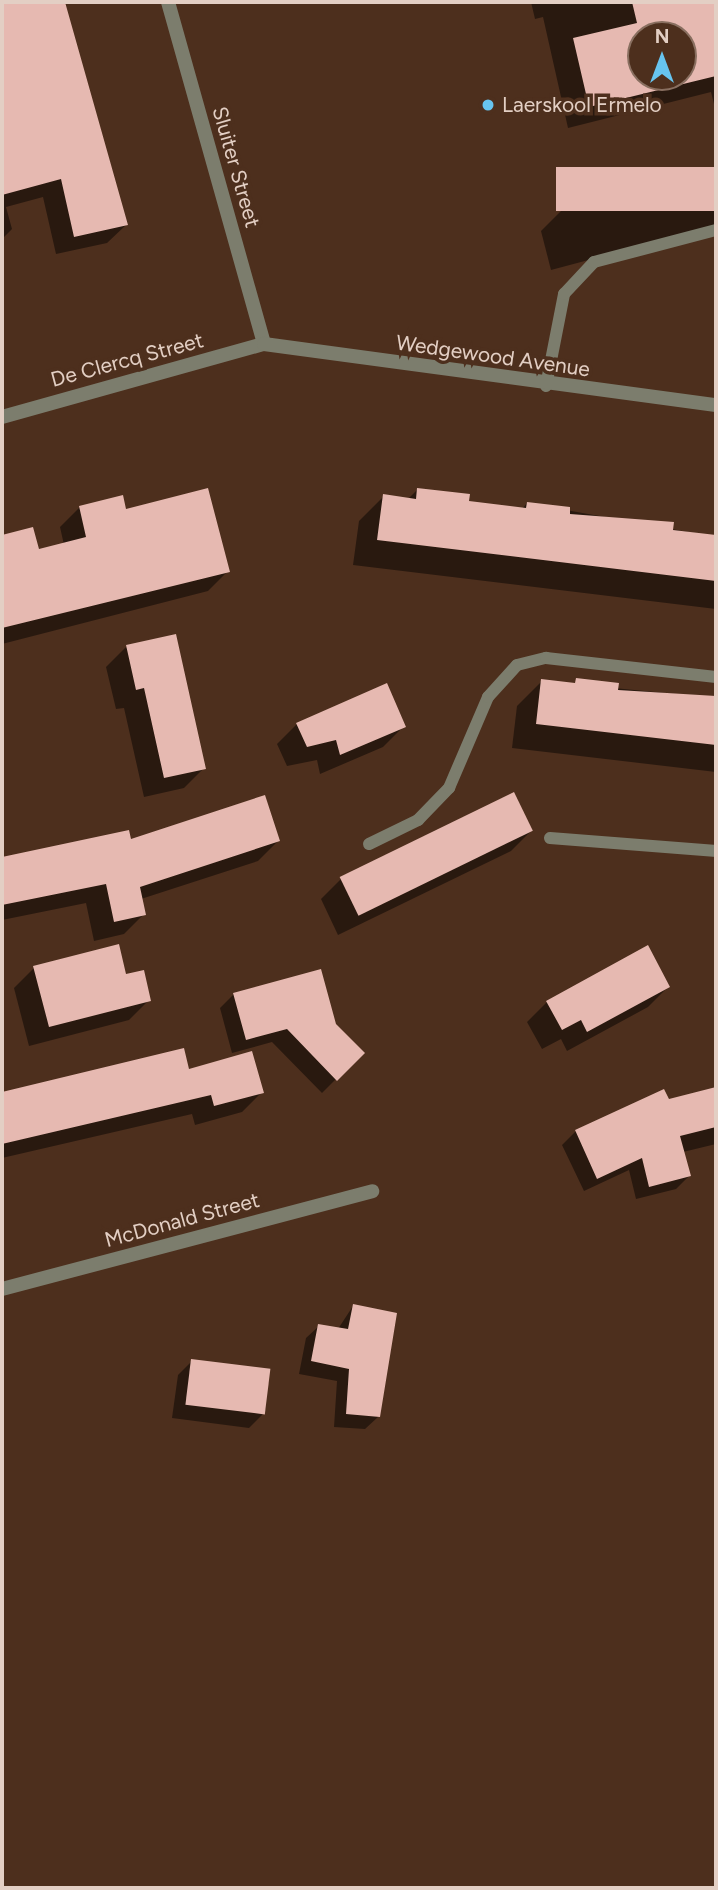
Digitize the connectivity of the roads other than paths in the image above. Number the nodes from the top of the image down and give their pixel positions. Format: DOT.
graph roads {
  1 [pos="168,2"];
  2 [pos="716,230"];
  3 [pos="264,344"];
  4 [pos="546,386"];
  5 [pos="716,405"];
  6 [pos="2,417"];
  7 [pos="716,677"];
  8 [pos="550,838"];
  9 [pos="369,844"];
  10 [pos="716,851"];
  11 [pos="372,1191"];
  12 [pos="2,1289"];
  1 -- 3 [label="street, Sluiter Street"];
  2 -- 4 [label="lane"];
  3 -- 4 [label="street, Wedgewood Avenue"];
  3 -- 6 [label="street, De Clercq Street"];
  4 -- 5 [label="street, Wedgewood Avenue"];
  7 -- 9 [label="lane"];
  8 -- 10 [label="lane"];
  11 -- 12 [label="street, McDonald Street"];
}
